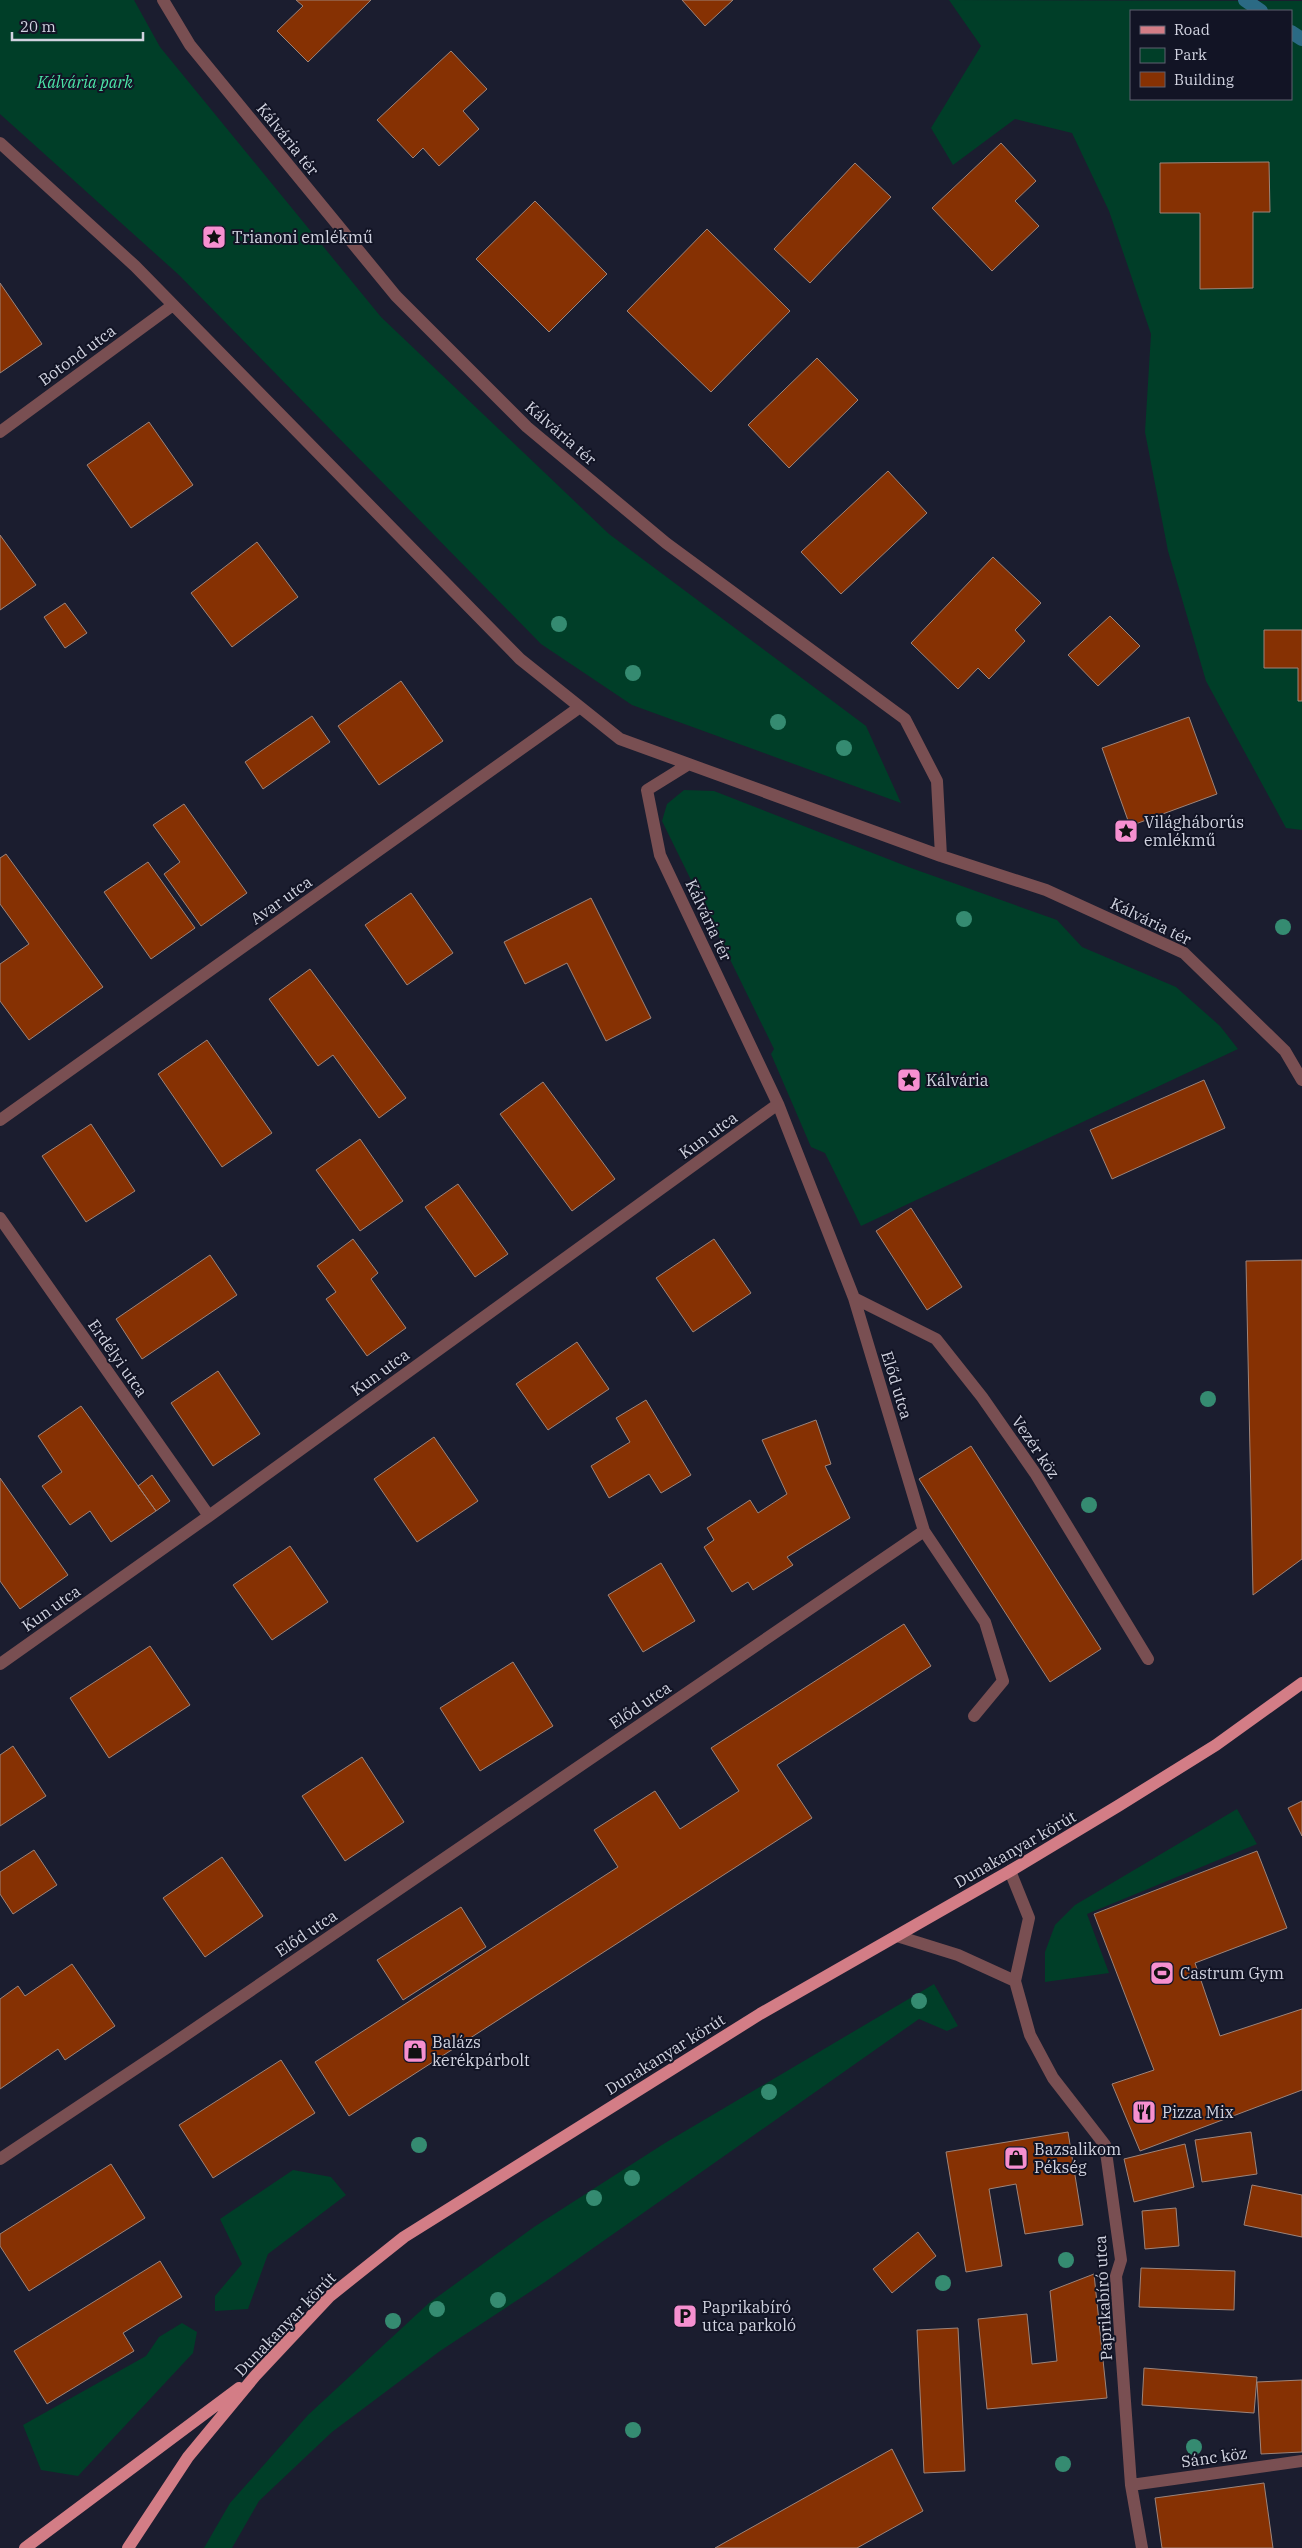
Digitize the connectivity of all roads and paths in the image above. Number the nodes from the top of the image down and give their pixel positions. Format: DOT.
graph roads {
  1 [pos="163,0"];
  2 [pos="0,143"];
  3 [pos="173,305"];
  4 [pos="0,432"];
  5 [pos="580,707"];
  6 [pos="689,764"];
  7 [pos="941,856"];
  8 [pos="1302,1080"];
  9 [pos="778,1104"];
  10 [pos="0,1120"];
  11 [pos="0,1218"];
  12 [pos="854,1298"];
  13 [pos="209,1516"];
  14 [pos="924,1531"];
  15 [pos="1148,1659"];
  16 [pos="0,1664"];
  17 [pos="1302,1683"];
  18 [pos="974,1716"];
  19 [pos="1010,1871"];
  20 [pos="897,1936"];
  21 [pos="1015,1981"];
  22 [pos="0,2159"];
  23 [pos="255,2376"];
  24 [pos="1302,2461"];
  25 [pos="1132,2485"];
  26 [pos="25,2548"];
  27 [pos="128,2548"];
  28 [pos="1142,2548"];
  1 -- 7 [label="street, Kálvária tér"];
  2 -- 3 [label="street, Kálvária tér"];
  3 -- 4 [label="street, Botond utca"];
  3 -- 5 [label="street, Kálvária tér"];
  5 -- 6 [label="street, Kálvária tér"];
  5 -- 10 [label="street, Avar utca"];
  6 -- 7 [label="street, Kálvária tér"];
  6 -- 9 [label="street, Kálvária tér"];
  7 -- 8 [label="street, Kálvária tér"];
  9 -- 12 [label="street, Előd utca"];
  9 -- 13 [label="street, Kun utca"];
  11 -- 13 [label="street, Erdélyi utca"];
  12 -- 14 [label="street, Előd utca"];
  12 -- 15 [label="street, Vezér köz"];
  13 -- 16 [label="street, Kun utca"];
  14 -- 18 [label="street"];
  14 -- 22 [label="street, Előd utca"];
  17 -- 19 [label="main road, Dunakanyar körút"];
  19 -- 20 [label="main road, Dunakanyar körút"];
  19 -- 21 [label="street, Paprikabíró utca"];
  20 -- 21 [label="street"];
  20 -- 23 [label="main road, Dunakanyar körút"];
  21 -- 25 [label="street, Paprikabíró utca"];
  23 -- 26 [label="main road"];
  23 -- 27 [label="main road, Dunakanyar körút"];
  24 -- 25 [label="street, Sánc köz"];
  25 -- 28 [label="street, Paprikabíró utca"];
}
